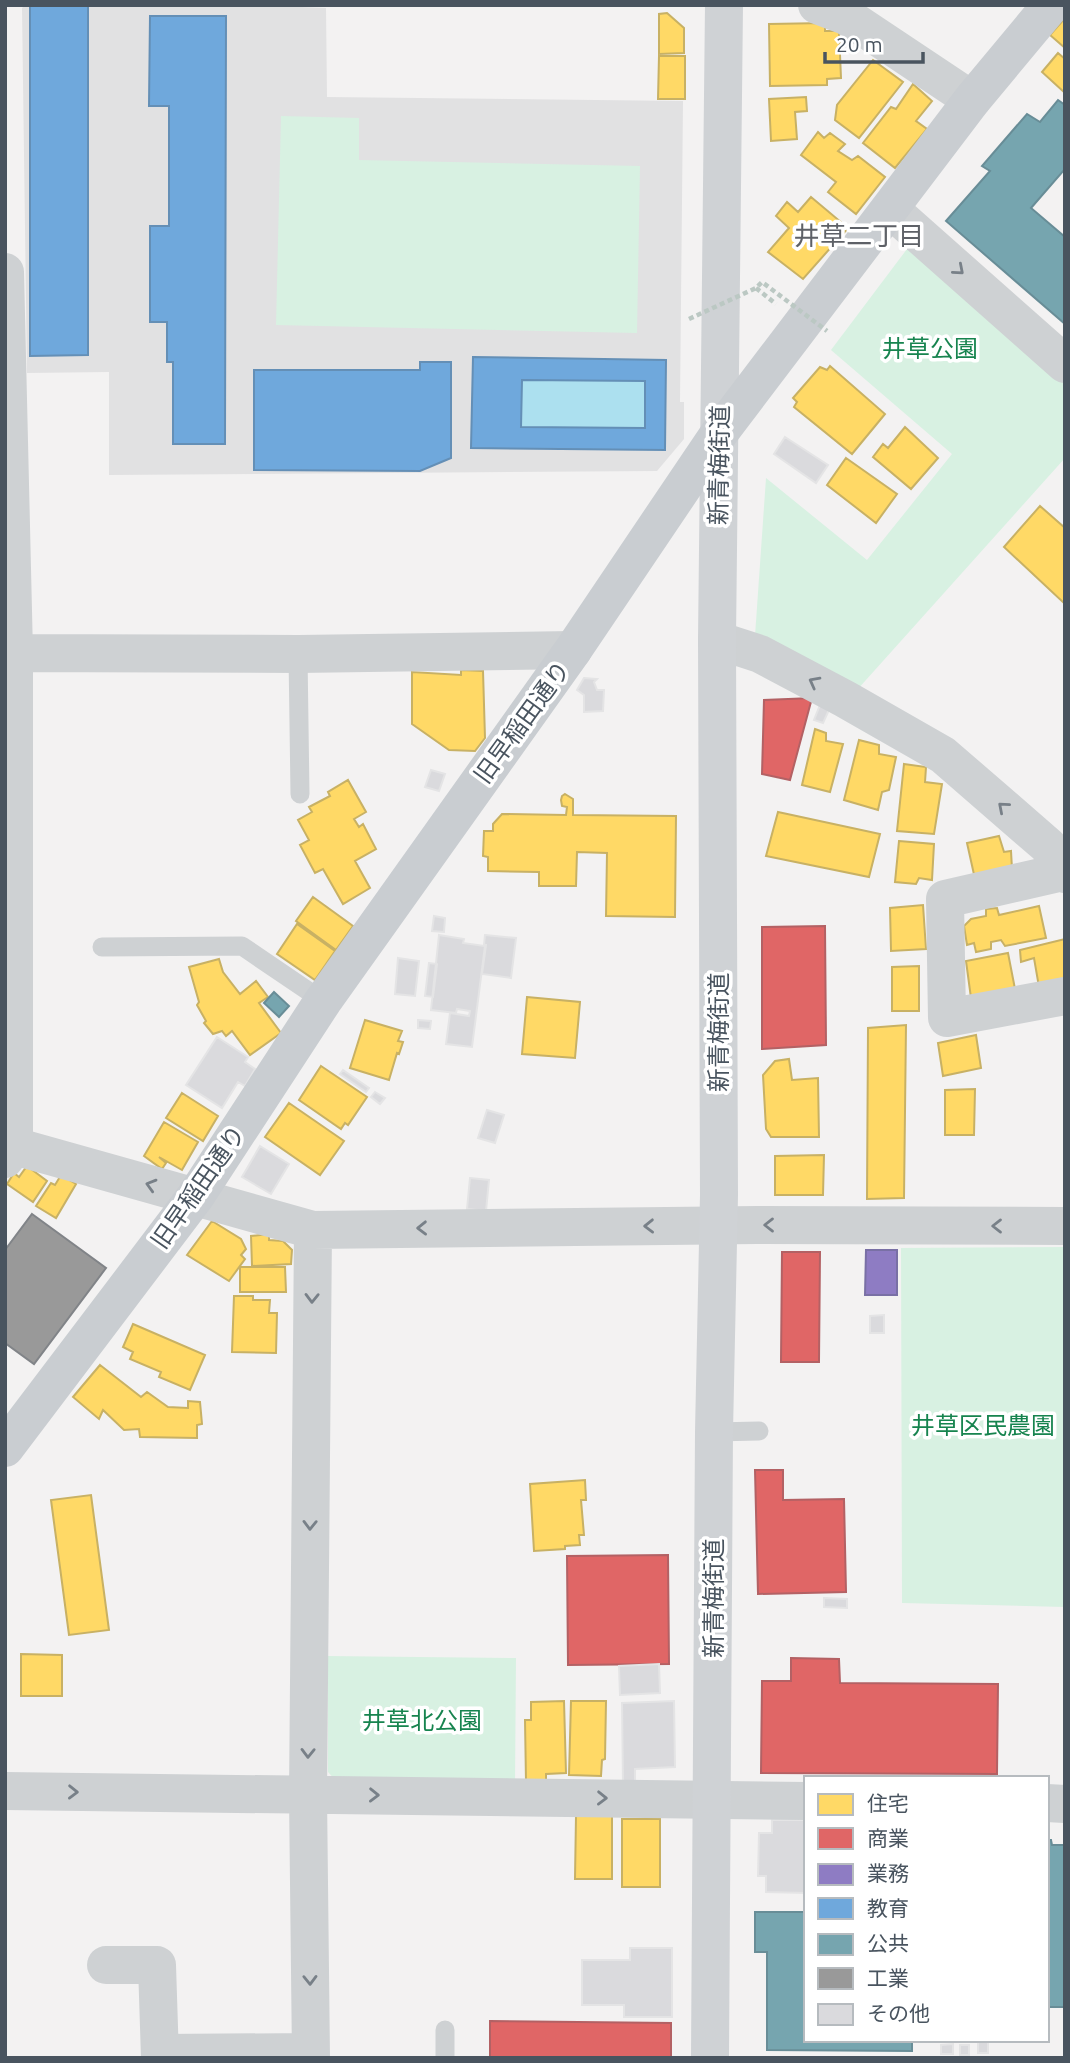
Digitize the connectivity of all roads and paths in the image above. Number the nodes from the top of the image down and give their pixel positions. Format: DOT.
graph roads {
  1 [pos="724,5"];
  2 [pos="817,5"];
  3 [pos="1051,5"];
  4 [pos="972,100"];
  5 [pos="890,209"];
  6 [pos="5,272"];
  7 [pos="755,288"];
  8 [pos="785,310"];
  9 [pos="689,320"];
  10 [pos="827,331"];
  11 [pos="1065,364"];
  12 [pos="720,432"];
  13 [pos="718,640"];
  14 [pos="573,650"];
  15 [pos="10,653"];
  16 [pos="298,654"];
  17 [pos="300,794"];
  18 [pos="1060,856"];
  19 [pos="102,947"];
  20 [pos="1065,996"];
  21 [pos="323,1000"];
  22 [pos="10,1153"];
  23 [pos="195,1197"];
  24 [pos="717,1226"];
  25 [pos="1065,1226"];
  26 [pos="313,1230"];
  27 [pos="760,1431"];
  28 [pos="714,1432"];
  29 [pos="5,1448"];
  30 [pos="5,1791"];
  31 [pos="308,1795"];
  32 [pos="712,1800"];
  33 [pos="804,1801"];
  34 [pos="106,1965"];
  35 [pos="445,2030"];
  36 [pos="160,2055"];
  37 [pos="311,2055"];
  38 [pos="445,2058"];
  39 [pos="710,2058"];
  1 -- 12 [label="main road, 新青梅街道"];
  2 -- 4 [label="street"];
  3 -- 4 [label="main road, 旧早稲田通り"];
  4 -- 5 [label="main road, 旧早稲田通り"];
  5 -- 11 [label="street, one-way"];
  5 -- 12 [label="main road, 旧早稲田通り"];
  6 -- 15 [label="street"];
  7 -- 8 [label="path"];
  7 -- 9 [label="path, bridge"];
  7 -- 10 [label="path, bridge"];
  12 -- 13 [label="main road, 新青梅街道"];
  12 -- 14 [label="main road, 旧早稲田通り"];
  18 -- 13 [label="street, one-way"];
  13 -- 24 [label="main road, 新青梅街道"];
  14 -- 16 [label="street"];
  14 -- 21 [label="main road, 旧早稲田通り"];
  15 -- 16 [label="street"];
  15 -- 22 [label="street"];
  16 -- 17 [label="lane"];
  18 -- 20 [label="street"];
  19 -- 21 [label="lane"];
  21 -- 23 [label="main road, 旧早稲田通り"];
  23 -- 22 [label="street, one-way"];
  23 -- 26 [label="street"];
  23 -- 29 [label="main road, 旧早稲田通り"];
  25 -- 24 [label="street, one-way"];
  24 -- 26 [label="street, one-way"];
  24 -- 28 [label="main road, 新青梅街道"];
  26 -- 31 [label="street, one-way"];
  27 -- 28 [label="lane"];
  28 -- 32 [label="main road, 新青梅街道"];
  30 -- 31 [label="street, one-way"];
  31 -- 32 [label="street, one-way"];
  31 -- 37 [label="street, one-way"];
  32 -- 33 [label="street"];
  32 -- 39 [label="main road, 新青梅街道"];
  34 -- 36 [label="street"];
  35 -- 38 [label="lane"];
  36 -- 37 [label="street"];
}
